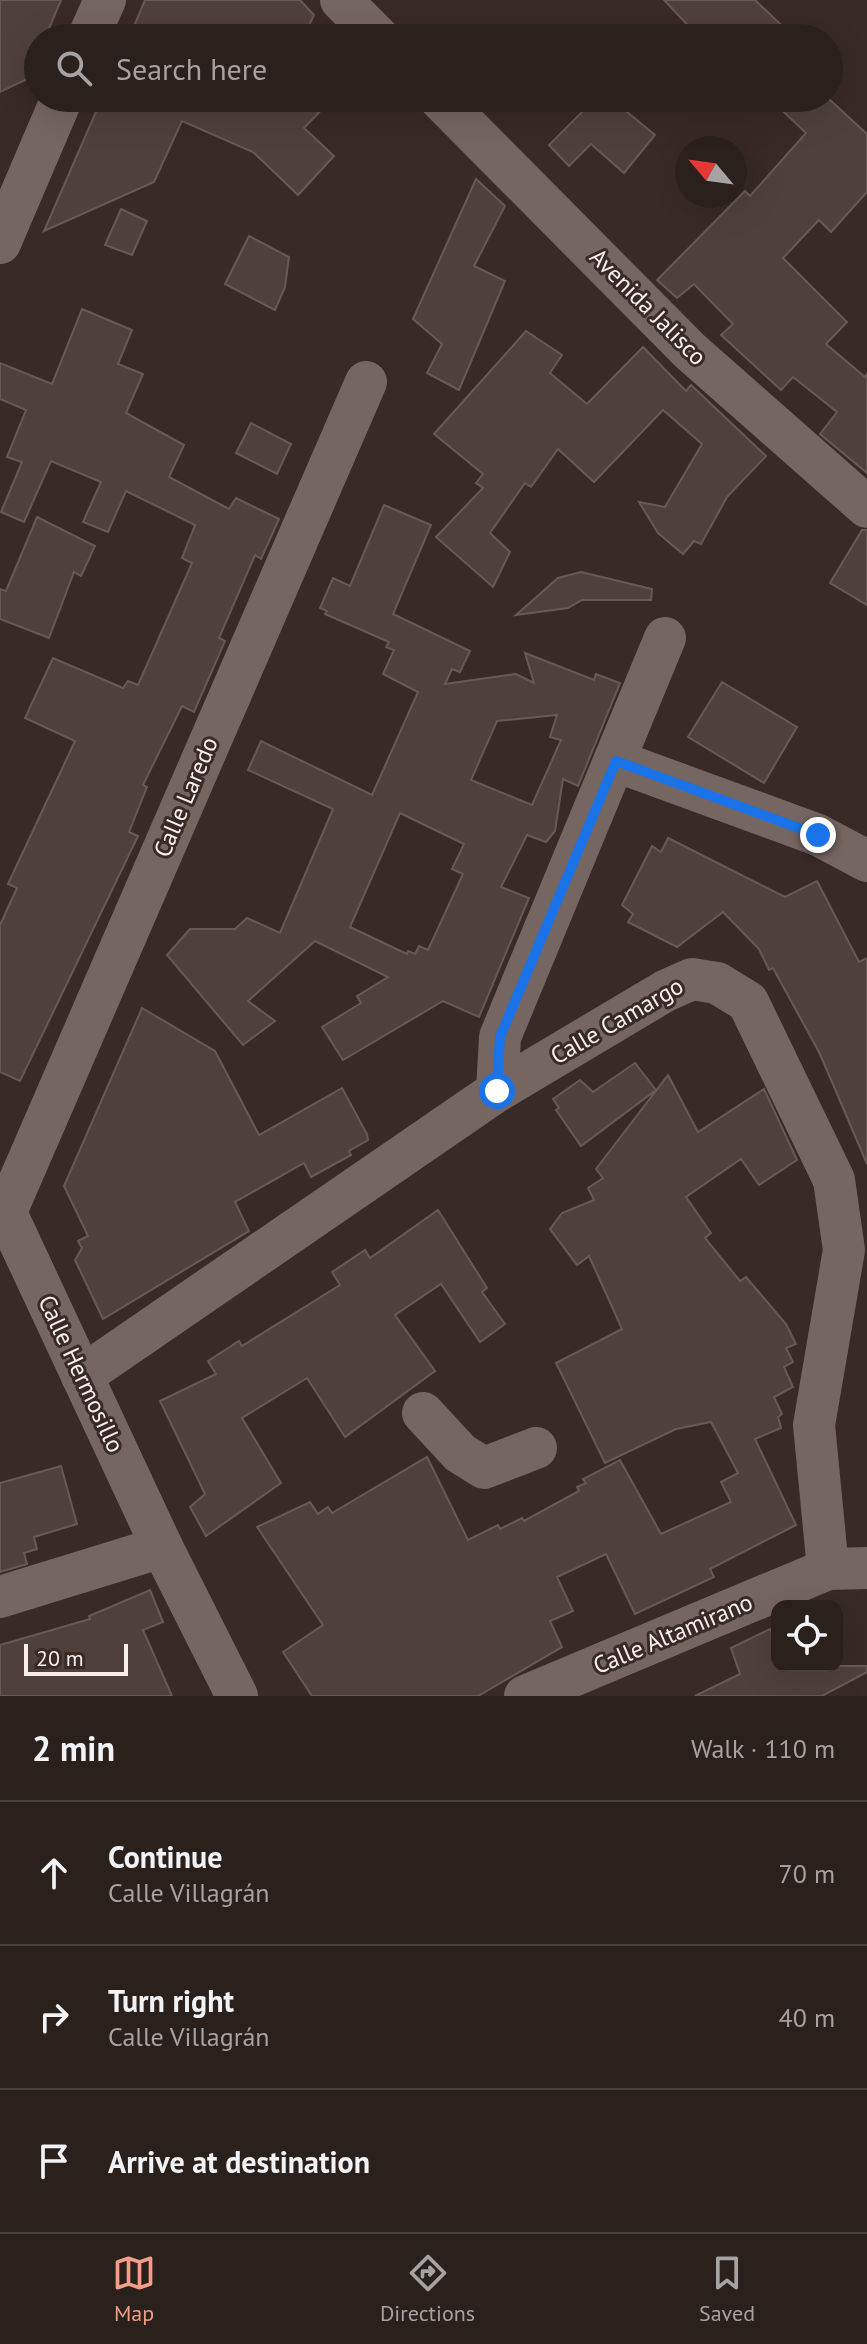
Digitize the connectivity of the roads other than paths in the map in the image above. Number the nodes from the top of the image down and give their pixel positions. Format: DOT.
graph roads {
  1 [pos="105,0"];
  2 [pos="341,0"];
  3 [pos="94,24"];
  4 [pos="365,24"];
  5 [pos="56,112"];
  6 [pos="453,112"];
  7 [pos="0,243"];
  8 [pos="366,382"];
  9 [pos="867,507"];
  10 [pos="665,638"];
  11 [pos="616,761"];
  12 [pos="867,861"];
  13 [pos="497,1091"];
  14 [pos="3,1206"];
  15 [pos="82,1376"];
  16 [pos="423,1413"];
  17 [pos="536,1448"];
  18 [pos="162,1547"];
  19 [pos="848,1568"];
  20 [pos="0,1597"];
  21 [pos="237,1696"];
  22 [pos="525,1696"];
  1 -- 3 [label="street"];
  2 -- 4 [label="street"];
  5 -- 7 [label="street"];
  6 -- 9 [label="street, Avenida Jalisco"];
  8 -- 14 [label="street, Calle Laredo"];
  10 -- 11 [label="street"];
  11 -- 12 [label="street"];
  11 -- 13 [label="street"];
  13 -- 15 [label="street, Calle Camargo"];
  13 -- 19 [label="street, Calle Camargo"];
  14 -- 15 [label="street, Calle Hermosillo"];
  15 -- 18 [label="street, Calle Hermosillo"];
  16 -- 17 [label="street"];
  18 -- 20 [label="street"];
  18 -- 21 [label="street, Calle Hermosillo"];
  19 -- 22 [label="street, Calle Altamirano"];
}
